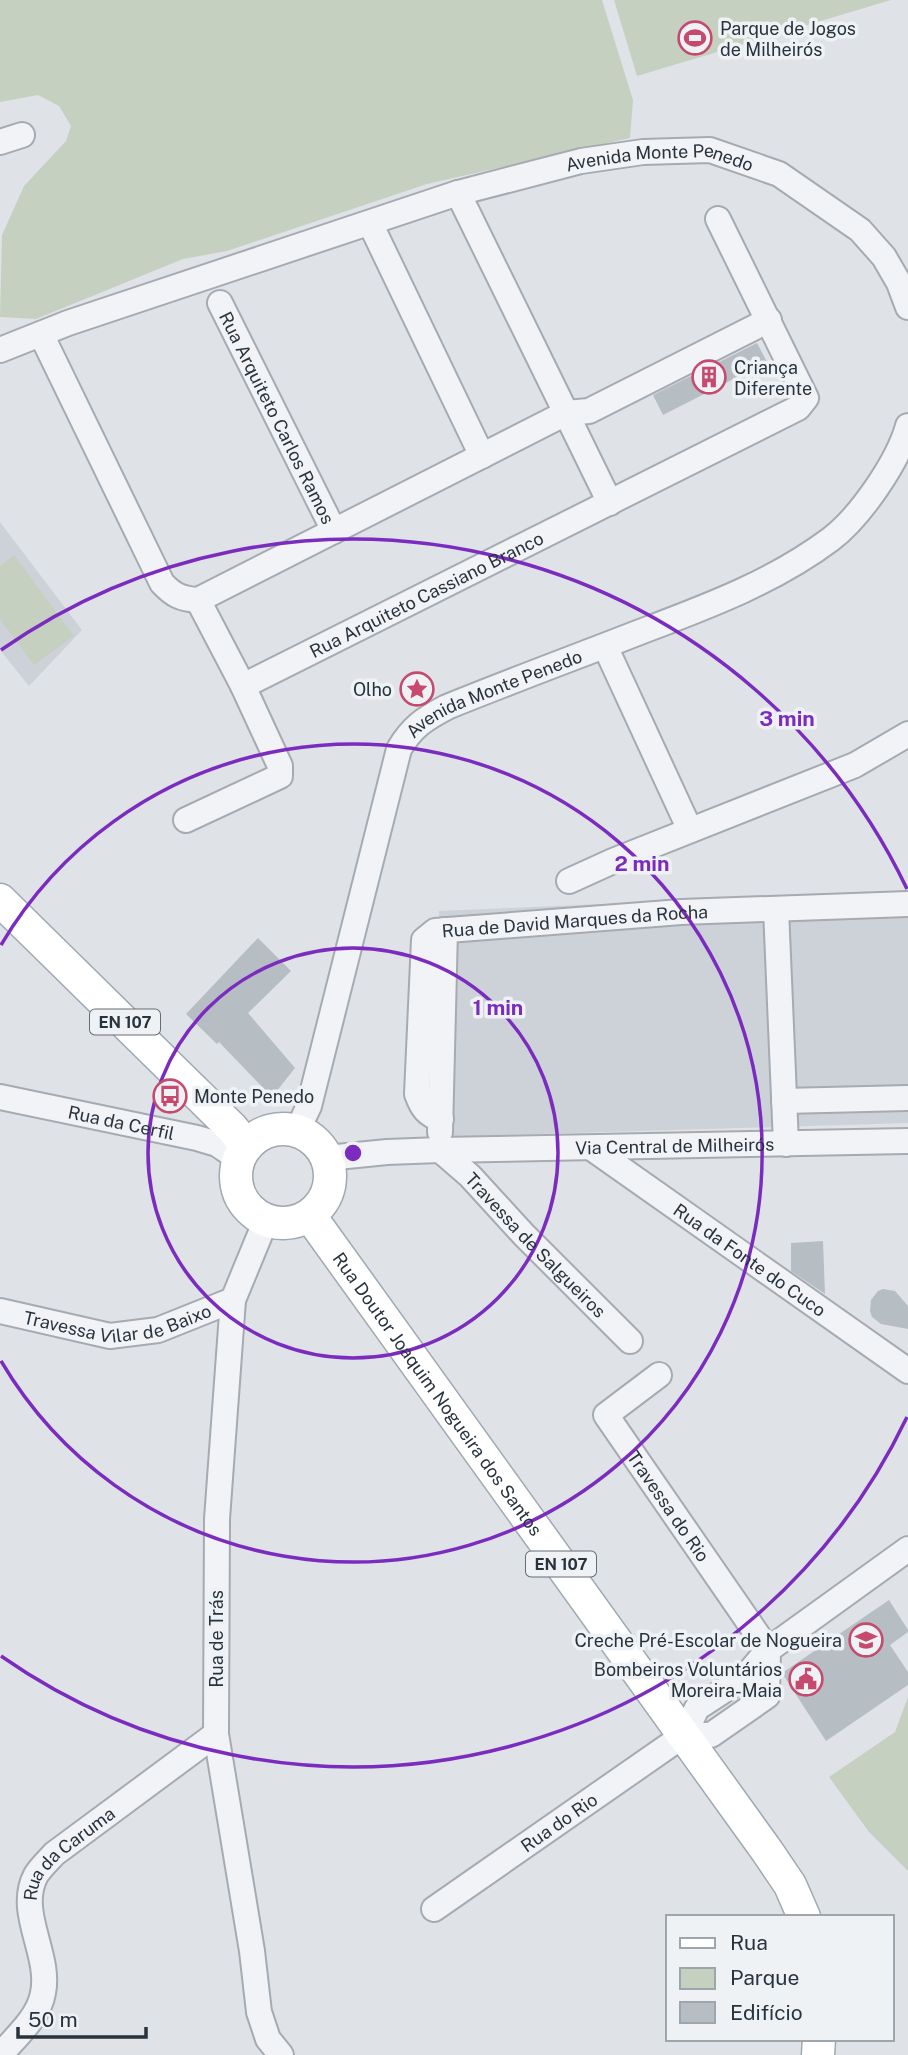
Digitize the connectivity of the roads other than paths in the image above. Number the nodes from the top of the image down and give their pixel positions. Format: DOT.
graph roads {
  1 [pos="458,193"];
  2 [pos="718,219"];
  3 [pos="370,222"];
  4 [pos="904,281"];
  5 [pos="220,303"];
  6 [pos="908,307"];
  7 [pos="769,320"];
  8 [pos="41,334"];
  9 [pos="0,350"];
  10 [pos="566,414"];
  11 [pos="908,426"];
  12 [pos="482,456"];
  13 [pos="610,503"];
  14 [pos="334,531"];
  15 [pos="198,600"];
  16 [pos="605,646"];
  17 [pos="243,686"];
  18 [pos="908,734"];
  19 [pos="186,820"];
  20 [pos="690,830"];
  21 [pos="569,881"];
  22 [pos="0,900"];
  23 [pos="908,904"];
  24 [pos="776,909"];
  25 [pos="0,1097"];
  26 [pos="908,1098"];
  27 [pos="784,1101"];
  28 [pos="297,1131"];
  29 [pos="908,1141"];
  30 [pos="786,1144"];
  31 [pos="593,1149"];
  32 [pos="440,1150"];
  33 [pos="243,1153"];
  34 [pos="327,1158"];
  35 [pos="310,1216"];
  36 [pos="266,1220"];
  37 [pos="233,1300"];
  38 [pos="0,1311"];
  39 [pos="630,1341"];
  40 [pos="908,1371"];
  41 [pos="659,1375"];
  42 [pos="908,1549"];
  43 [pos="768,1650"];
  44 [pos="216,1734"];
  45 [pos="684,1735"];
  46 [pos="434,1909"];
  47 [pos="803,1915"];
  48 [pos="0,2055"];
  49 [pos="281,2055"];
  1 -- 3 [label="street, Avenida Monte Penedo"];
  1 -- 4 [label="street, Avenida Monte Penedo"];
  1 -- 10 [label="street"];
  2 -- 7 [label="street"];
  3 -- 8 [label="street, Avenida Monte Penedo"];
  3 -- 12 [label="street"];
  4 -- 6 [label="street, Avenida Monte Penedo"];
  5 -- 14 [label="street, Rua Arquiteto Carlos Ramos"];
  7 -- 10 [label="street"];
  7 -- 13 [label="street, Rua Arquiteto Cassiano Branco"];
  8 -- 9 [label="street, Avenida Monte Penedo"];
  8 -- 15 [label="street"];
  10 -- 12 [label="street"];
  10 -- 13 [label="street"];
  11 -- 16 [label="street, Avenida Monte Penedo"];
  12 -- 14 [label="street"];
  13 -- 17 [label="street, Rua Arquiteto Cassiano Branco"];
  14 -- 15 [label="street"];
  15 -- 17 [label="street"];
  16 -- 20 [label="street"];
  16 -- 28 [label="street, Avenida Monte Penedo"];
  17 -- 19 [label="street"];
  18 -- 20 [label="street"];
  20 -- 21 [label="street"];
  22 -- 33 [label="main road, EN 107"];
  23 -- 24 [label="street, Rua de David Marques da Rocha"];
  24 -- 27 [label="street"];
  24 -- 32 [label="street, Rua de David Marques da Rocha"];
  25 -- 33 [label="street, Rua da Cerfil"];
  26 -- 27 [label="street"];
  27 -- 30 [label="street"];
  28 -- 33 [label="main road"];
  28 -- 34 [label="main road"];
  29 -- 30 [label="street, Via Central de Milheirós"];
  30 -- 31 [label="street, Via Central de Milheirós"];
  31 -- 32 [label="street, Via Central de Milheirós"];
  31 -- 40 [label="street, Rua da Fonte do Cuco"];
  32 -- 34 [label="street, Via Central de Milheirós"];
  32 -- 39 [label="street, Travessa de Salgueiros"];
  33 -- 36 [label="main road"];
  34 -- 35 [label="main road"];
  35 -- 36 [label="main road"];
  35 -- 45 [label="main road, Rua Doutor Joaquim Nogueira dos Santos / EN 107"];
  36 -- 37 [label="street, Rua de Trás"];
  37 -- 38 [label="street, Travessa Vilar de Baixo"];
  37 -- 44 [label="street, Rua de Trás"];
  41 -- 43 [label="street, Travessa do Rio"];
  42 -- 43 [label="street"];
  43 -- 45 [label="street, Rua do Rio"];
  44 -- 48 [label="street, Rua da Caruma"];
  44 -- 49 [label="street, Rua de Trás"];
  45 -- 46 [label="street, Rua do Rio"];
  45 -- 47 [label="main road, Rua Doutor Joaquim Nogueira dos Santos / EN 107"];
}
